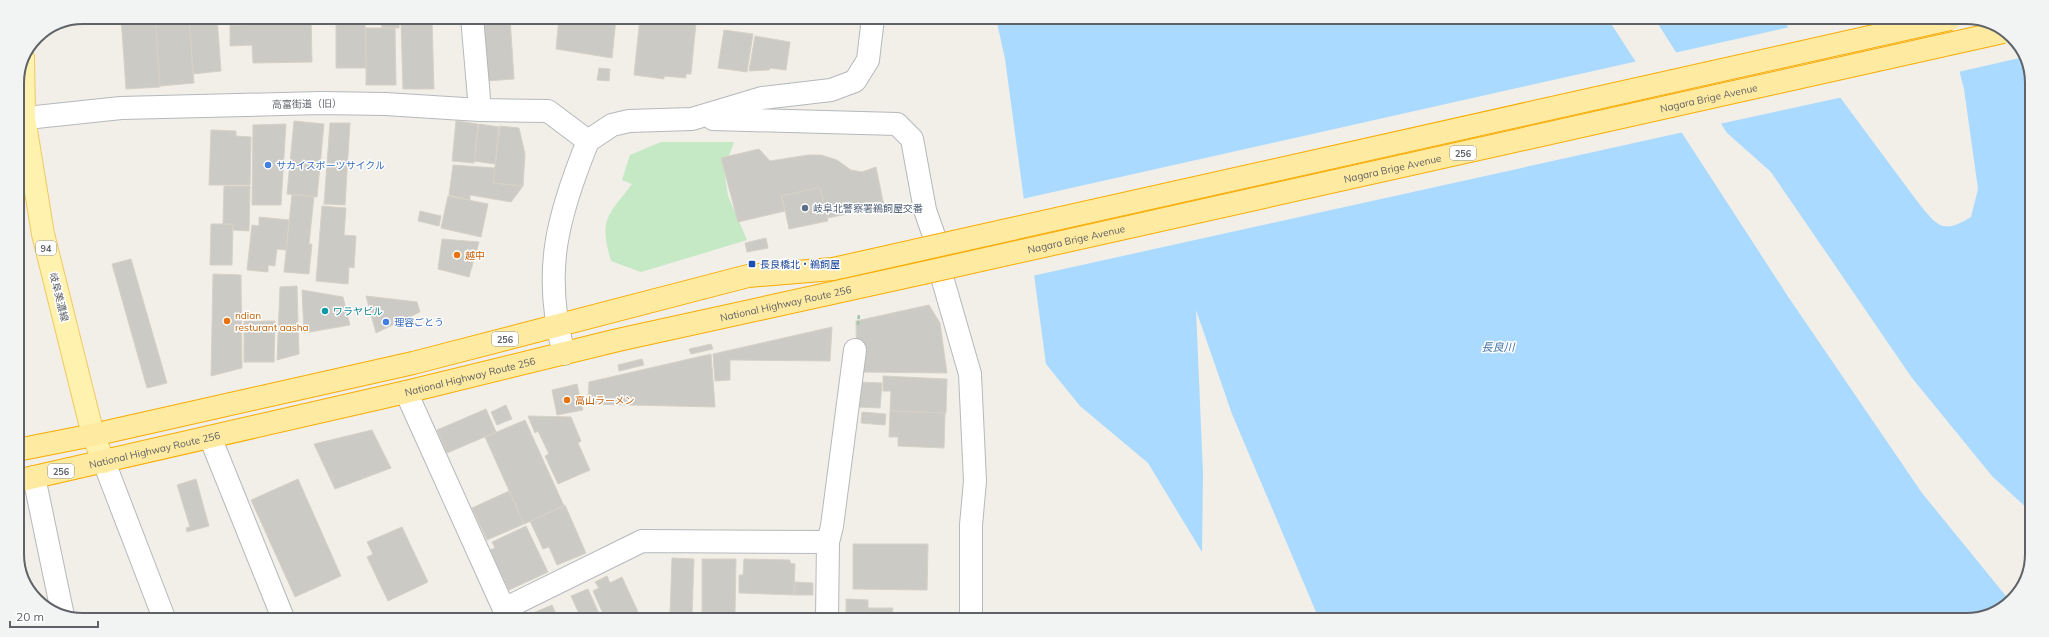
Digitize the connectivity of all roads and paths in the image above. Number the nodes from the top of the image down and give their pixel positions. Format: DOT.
graph roads {
  1 [pos="473,24"];
  2 [pos="872,24"];
  3 [pos="1928,24"];
  4 [pos="1998,33"];
  5 [pos="480,110"];
  6 [pos="24,118"];
  7 [pos="692,118"];
  8 [pos="24,134"];
  9 [pos="588,142"];
  10 [pos="923,273"];
  11 [pos="863,286"];
  12 [pos="556,326"];
  13 [pos="855,350"];
  14 [pos="564,354"];
  15 [pos="406,392"];
  16 [pos="93,435"];
  17 [pos="210,437"];
  18 [pos="24,449"];
  19 [pos="104,462"];
  20 [pos="25,479"];
  21 [pos="828,542"];
  22 [pos="61,608"];
  23 [pos="162,613"];
  24 [pos="281,613"];
  25 [pos="506,613"];
  26 [pos="508,613"];
  27 [pos="826,613"];
  28 [pos="971,613"];
  1 -- 5 [label="street"];
  2 -- 7 [label="street"];
  3 -- 12 [label="highway, 256, bridge"];
  4 -- 10 [label="highway, Nagara Brige Avenue / 256, bridge"];
  5 -- 6 [label="street, 高富街道（旧）"];
  5 -- 9 [label="street, 高富街道（旧）"];
  7 -- 9 [label="street"];
  7 -- 28 [label="street"];
  8 -- 16 [label="main road, 岐阜美濃線 / 94"];
  9 -- 12 [label="street"];
  10 -- 11 [label="highway, National Highway Route 256 / 256"];
  11 -- 13 [label="path"];
  11 -- 14 [label="highway, National Highway Route 256 / 256"];
  12 -- 14 [label="street"];
  12 -- 16 [label="highway, 256"];
  13 -- 21 [label="street"];
  14 -- 15 [label="highway, National Highway Route 256 / 256"];
  15 -- 17 [label="highway, National Highway Route 256 / 256"];
  15 -- 25 [label="street"];
  16 -- 18 [label="highway, 256"];
  16 -- 19 [label="main road, 岐阜美濃線 / 94"];
  17 -- 19 [label="highway, National Highway Route 256 / 256"];
  17 -- 24 [label="street"];
  19 -- 20 [label="highway, National Highway Route 256 / 256"];
  19 -- 23 [label="street"];
  20 -- 22 [label="street"];
  21 -- 26 [label="street"];
  21 -- 27 [label="street"];
}
